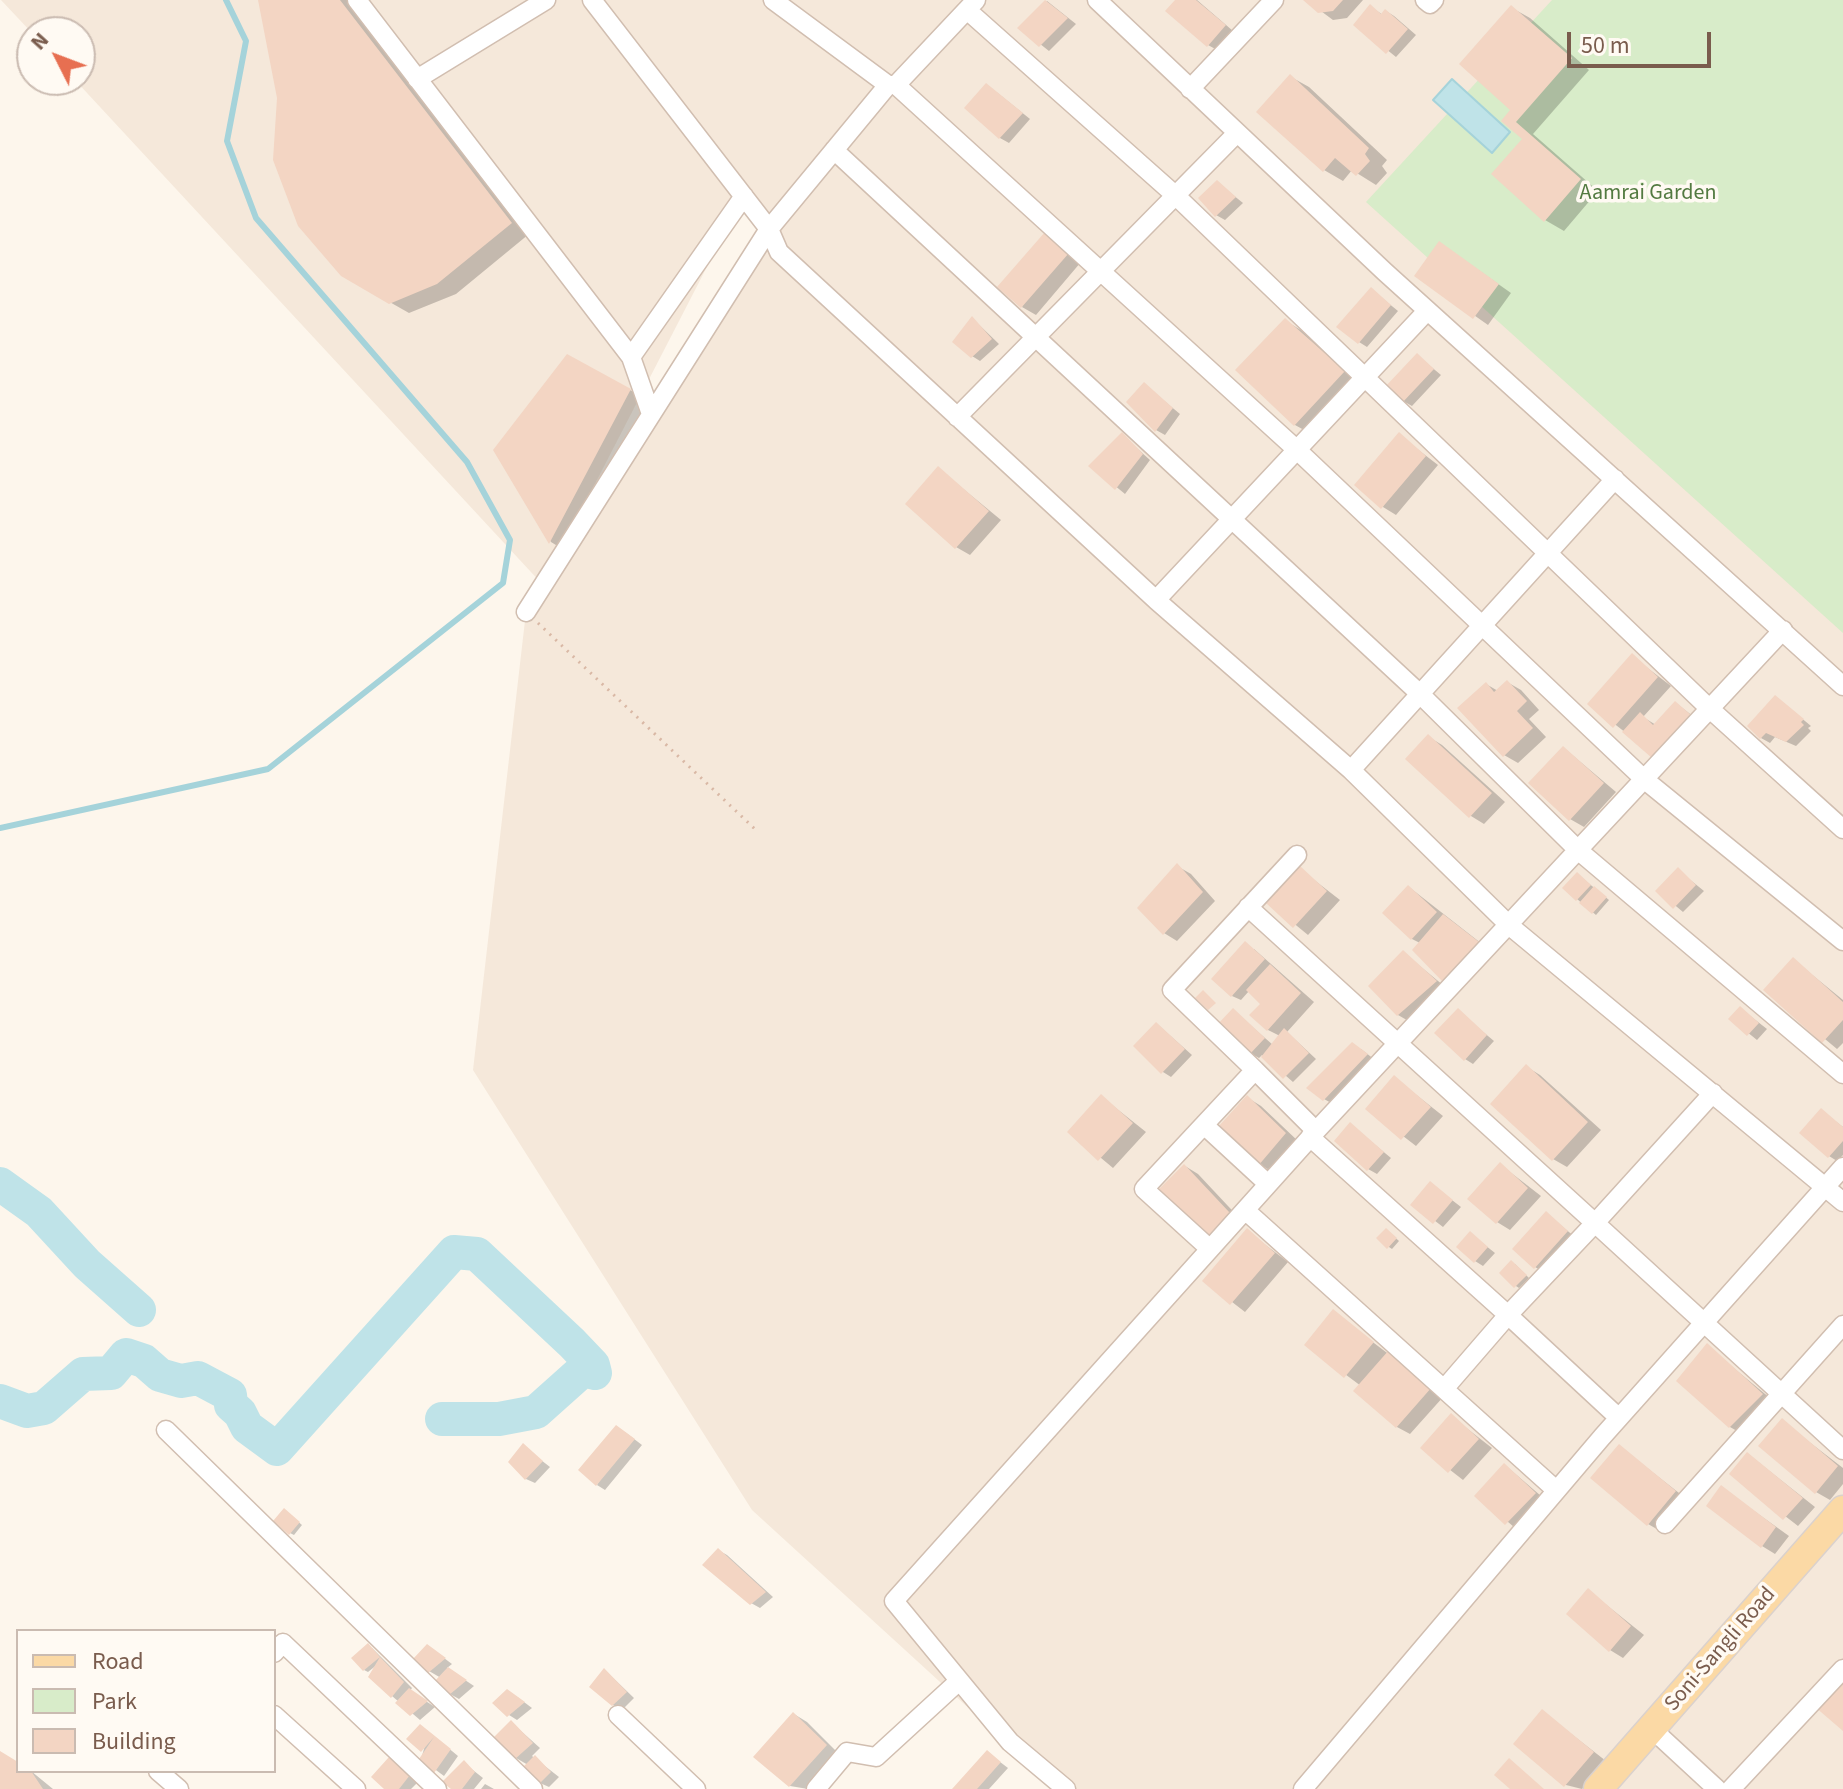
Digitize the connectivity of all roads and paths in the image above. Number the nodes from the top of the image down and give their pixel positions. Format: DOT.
graph roads {
  1 [pos="357,0"];
  2 [pos="546,0"];
  3 [pos="592,0"];
  4 [pos="773,0"];
  5 [pos="1097,0"];
  6 [pos="1274,0"];
  7 [pos="1425,0"];
  8 [pos="1434,0"];
  9 [pos="971,5"];
  10 [pos="417,79"];
  11 [pos="892,85"];
  12 [pos="1190,89"];
  13 [pos="1237,133"];
  14 [pos="834,150"];
  15 [pos="1175,195"];
  16 [pos="744,196"];
  17 [pos="769,229"];
  18 [pos="1101,270"];
  19 [pos="1427,311"];
  20 [pos="1035,337"];
  21 [pos="631,357"];
  22 [pos="1365,377"];
  23 [pos="651,414"];
  24 [pos="957,417"];
  25 [pos="1296,449"];
  26 [pos="1615,479"];
  27 [pos="1230,520"];
  28 [pos="1548,556"];
  29 [pos="1156,600"];
  30 [pos="526,612"];
  31 [pos="1482,625"];
  32 [pos="1783,630"];
  33 [pos="1843,686"];
  34 [pos="1419,693"];
  35 [pos="1710,709"];
  36 [pos="1351,770"];
  37 [pos="1645,780"];
  38 [pos="1843,829"];
  39 [pos="757,831"];
  40 [pos="1579,851"];
  41 [pos="1297,855"];
  42 [pos="1248,907"];
  43 [pos="1510,926"];
  44 [pos="1843,941"];
  45 [pos="1397,1046"];
  46 [pos="1255,1070"];
  47 [pos="1843,1074"];
  48 [pos="1713,1093"];
  49 [pos="1204,1125"];
  50 [pos="1313,1134"];
  51 [pos="1843,1167"];
  52 [pos="1268,1184"];
  53 [pos="1826,1187"];
  54 [pos="1843,1202"];
  55 [pos="1245,1210"];
  56 [pos="1595,1223"];
  57 [pos="1210,1249"];
  58 [pos="1508,1315"];
  59 [pos="1705,1324"];
  60 [pos="1843,1325"];
  61 [pos="1444,1389"];
  62 [pos="1781,1394"];
  63 [pos="1619,1418"];
  64 [pos="166,1430"];
  65 [pos="1843,1450"];
  66 [pos="1556,1490"];
  67 [pos="1843,1510"];
  68 [pos="1665,1524"];
  69 [pos="276,1651"];
  70 [pos="1843,1669"];
  71 [pos="959,1681"];
  72 [pos="618,1715"];
  73 [pos="276,1717"];
  74 [pos="1652,1729"];
  75 [pos="160,1773"];
  76 [pos="179,1789"];
  77 [pos="356,1789"];
  78 [pos="437,1789"];
  79 [pos="533,1789"];
  80 [pos="696,1789"];
  81 [pos="816,1789"];
  82 [pos="1066,1789"];
  83 [pos="1303,1789"];
  84 [pos="1598,1789"];
  85 [pos="1717,1789"];
  86 [pos="1731,1789"];
  1 -- 10 [label="street"];
  2 -- 10 [label="street"];
  3 -- 16 [label="street"];
  4 -- 11 [label="street"];
  5 -- 12 [label="street"];
  6 -- 12 [label="street"];
  7 -- 8 [label="street"];
  9 -- 11 [label="street"];
  9 -- 15 [label="street"];
  10 -- 21 [label="street"];
  11 -- 14 [label="street"];
  11 -- 18 [label="street"];
  12 -- 13 [label="street"];
  13 -- 15 [label="street"];
  13 -- 19 [label="street"];
  14 -- 17 [label="street"];
  14 -- 20 [label="street"];
  15 -- 18 [label="street"];
  15 -- 22 [label="street"];
  16 -- 17 [label="street"];
  16 -- 21 [label="street"];
  17 -- 23 [label="street"];
  17 -- 24 [label="street"];
  18 -- 20 [label="street"];
  18 -- 25 [label="street"];
  19 -- 22 [label="street"];
  19 -- 26 [label="street"];
  20 -- 24 [label="street"];
  20 -- 27 [label="street"];
  21 -- 23 [label="street"];
  22 -- 25 [label="street"];
  22 -- 28 [label="street"];
  23 -- 30 [label="street"];
  24 -- 29 [label="street"];
  25 -- 27 [label="street"];
  25 -- 31 [label="street"];
  26 -- 28 [label="street"];
  26 -- 32 [label="street"];
  27 -- 29 [label="street"];
  27 -- 34 [label="street"];
  28 -- 31 [label="street"];
  28 -- 35 [label="street"];
  29 -- 36 [label="street"];
  30 -- 39 [label="path"];
  31 -- 34 [label="street"];
  31 -- 37 [label="street"];
  32 -- 33 [label="street"];
  32 -- 35 [label="street"];
  34 -- 36 [label="street"];
  34 -- 40 [label="street"];
  35 -- 37 [label="street"];
  35 -- 38 [label="street"];
  36 -- 43 [label="street"];
  37 -- 40 [label="street"];
  37 -- 44 [label="street"];
  40 -- 43 [label="street"];
  40 -- 47 [label="street"];
  41 -- 42 [label="street"];
  42 -- 45 [label="street"];
  42 -- 46 [label="street"];
  43 -- 45 [label="street"];
  43 -- 48 [label="street"];
  45 -- 50 [label="street"];
  45 -- 56 [label="street"];
  46 -- 49 [label="street"];
  46 -- 50 [label="street"];
  48 -- 53 [label="street"];
  48 -- 56 [label="street"];
  49 -- 52 [label="street"];
  49 -- 57 [label="street"];
  50 -- 52 [label="street"];
  50 -- 58 [label="street"];
  51 -- 53 [label="street"];
  52 -- 55 [label="street"];
  53 -- 54 [label="street"];
  53 -- 59 [label="street"];
  55 -- 57 [label="street"];
  55 -- 61 [label="street"];
  56 -- 58 [label="street"];
  56 -- 59 [label="street"];
  57 -- 71 [label="street"];
  58 -- 61 [label="street"];
  58 -- 63 [label="street"];
  59 -- 62 [label="street"];
  59 -- 63 [label="street"];
  60 -- 62 [label="street"];
  61 -- 66 [label="street"];
  62 -- 65 [label="street"];
  62 -- 68 [label="street"];
  63 -- 66 [label="street"];
  64 -- 79 [label="street"];
  66 -- 83 [label="street"];
  67 -- 74 [label="main road, Soni-Sangli Road"];
  69 -- 78 [label="street"];
  70 -- 86 [label="street"];
  71 -- 81 [label="street"];
  71 -- 82 [label="street"];
  72 -- 80 [label="street"];
  73 -- 77 [label="street"];
  74 -- 84 [label="main road, Soni-Sangli Road"];
  74 -- 85 [label="street"];
  75 -- 76 [label="street"];
}
